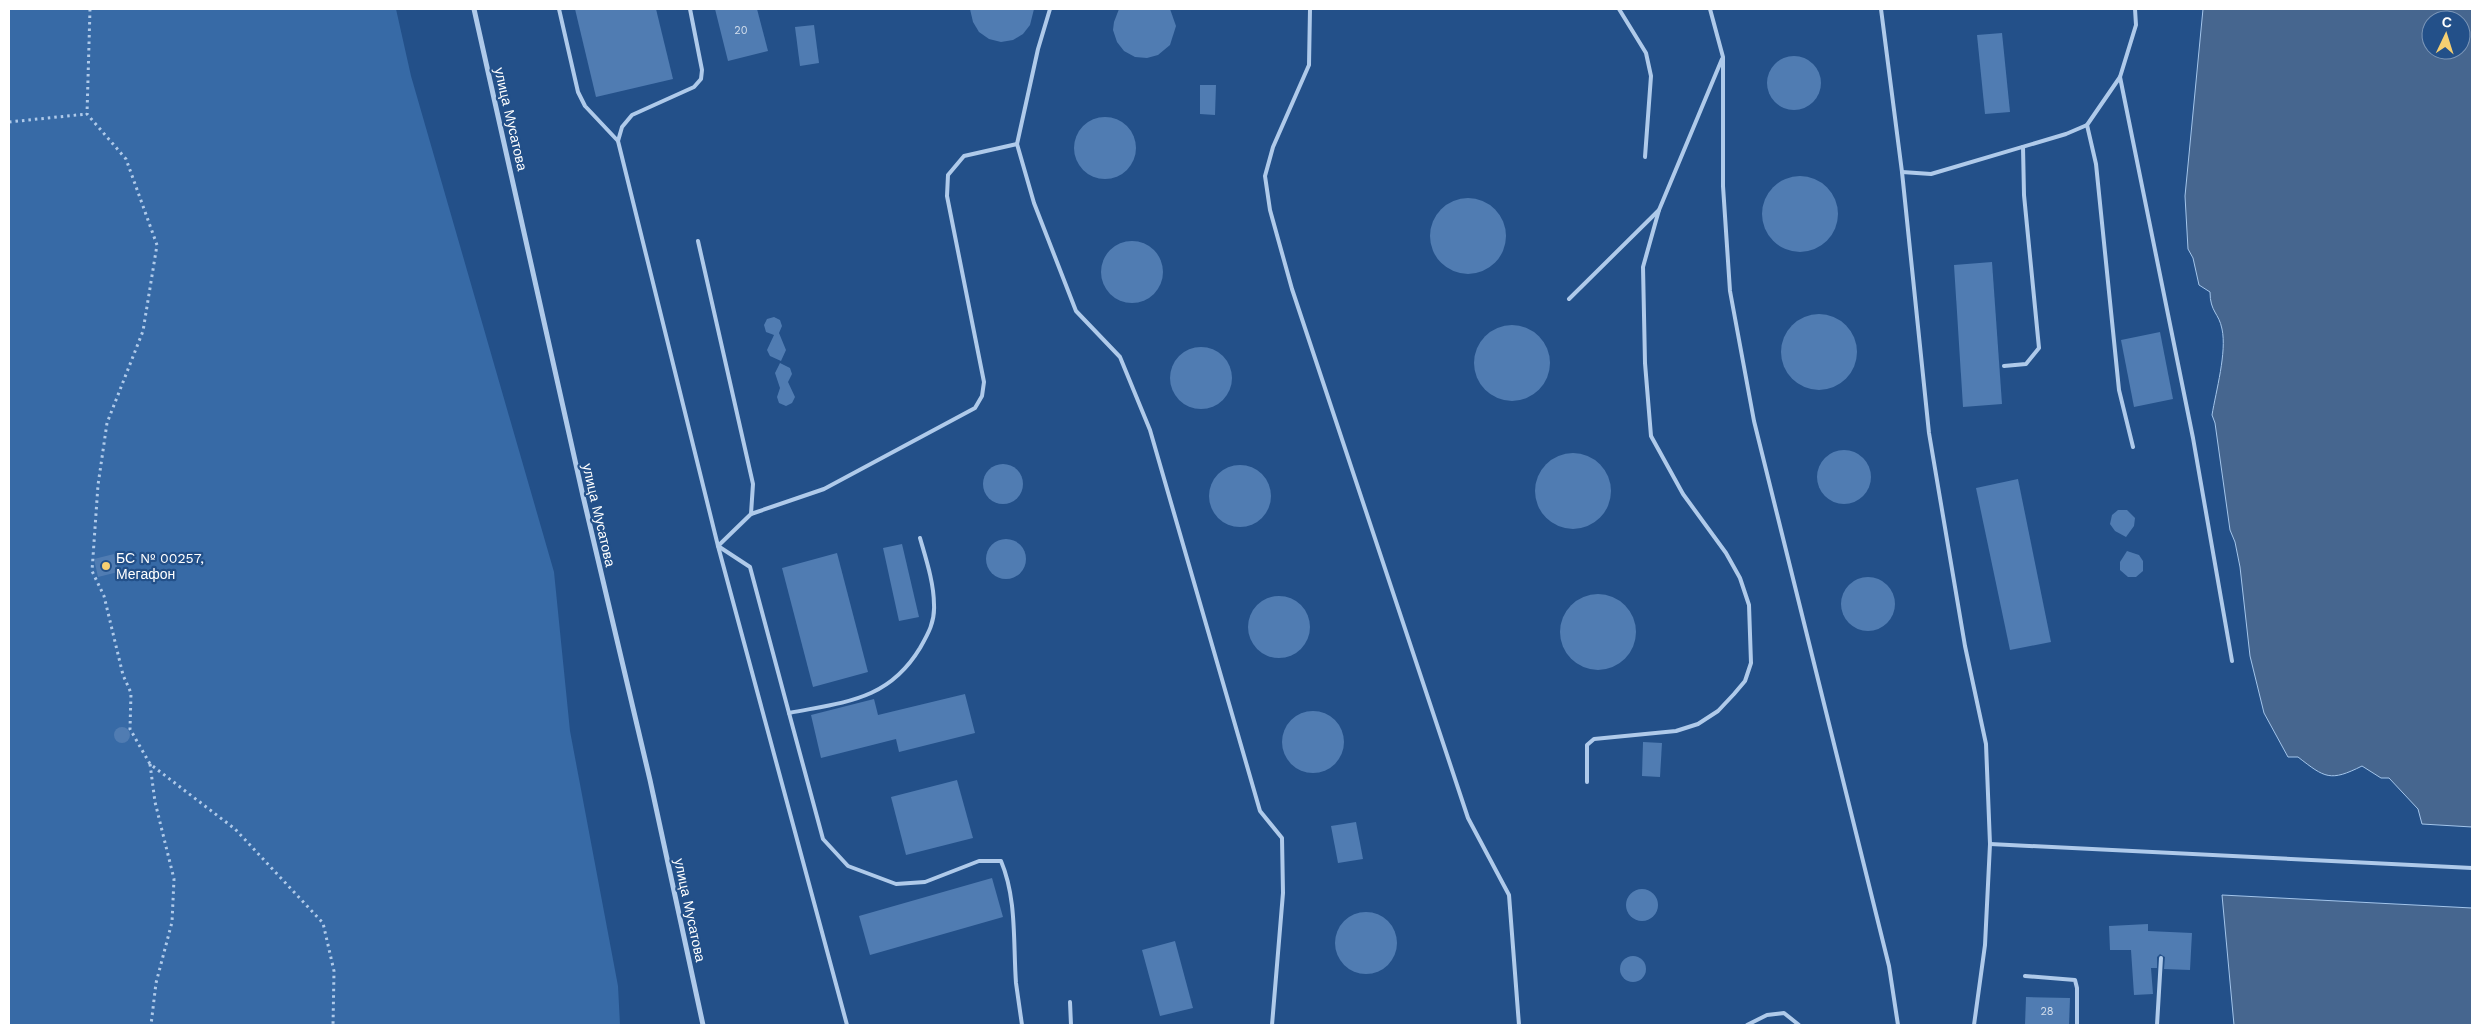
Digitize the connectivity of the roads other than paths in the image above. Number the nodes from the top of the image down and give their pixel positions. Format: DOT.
graph roads {
  1 [pos="474,9"];
  2 [pos="559,9"];
  3 [pos="690,9"];
  4 [pos="1050,9"];
  5 [pos="1310,9"];
  6 [pos="1619,9"];
  7 [pos="1710,9"];
  8 [pos="1881,9"];
  9 [pos="2135,9"];
  10 [pos="1723,57"];
  11 [pos="2120,78"];
  12 [pos="2087,125"];
  13 [pos="618,141"];
  14 [pos="1017,144"];
  15 [pos="2023,147"];
  16 [pos="1645,157"];
  17 [pos="1902,172"];
  18 [pos="1660,210"];
  19 [pos="698,241"];
  20 [pos="1569,299"];
  21 [pos="2004,366"];
  22 [pos="2133,447"];
  23 [pos="751,514"];
  24 [pos="920,538"];
  25 [pos="718,546"];
  26 [pos="2232,661"];
  27 [pos="789,713"];
  28 [pos="1587,782"];
  29 [pos="1990,844"];
  30 [pos="2472,868"];
  31 [pos="2161,958"];
  32 [pos="2025,976"];
  33 [pos="1070,1002"];
  34 [pos="703,1025"];
  35 [pos="847,1025"];
  36 [pos="1022,1025"];
  37 [pos="1071,1025"];
  38 [pos="1272,1025"];
  39 [pos="1519,1025"];
  40 [pos="1747,1025"];
  41 [pos="1799,1025"];
  42 [pos="1898,1025"];
  43 [pos="1974,1025"];
  44 [pos="2077,1025"];
  45 [pos="2157,1025"];
  1 -- 34 [label="street, улица Мусатова"];
  2 -- 13 [label="lane"];
  3 -- 13 [label="lane"];
  4 -- 14 [label="lane"];
  5 -- 39 [label="lane"];
  6 -- 16 [label="lane"];
  7 -- 10 [label="lane"];
  8 -- 17 [label="lane"];
  9 -- 11 [label="lane"];
  10 -- 18 [label="lane"];
  10 -- 42 [label="lane"];
  11 -- 12 [label="lane"];
  11 -- 26 [label="lane"];
  12 -- 15 [label="lane"];
  12 -- 22 [label="lane"];
  13 -- 25 [label="lane"];
  14 -- 23 [label="lane"];
  14 -- 38 [label="lane"];
  15 -- 17 [label="lane"];
  15 -- 21 [label="lane"];
  17 -- 29 [label="lane"];
  18 -- 20 [label="lane"];
  18 -- 28 [label="lane"];
  19 -- 23 [label="lane"];
  23 -- 25 [label="lane"];
  24 -- 27 [label="lane"];
  25 -- 27 [label="lane"];
  25 -- 35 [label="lane"];
  27 -- 36 [label="lane"];
  29 -- 30 [label="lane"];
  29 -- 43 [label="lane"];
  31 -- 45 [label="lane"];
  32 -- 44 [label="lane"];
  33 -- 37 [label="lane"];
  40 -- 41 [label="lane"];
}
